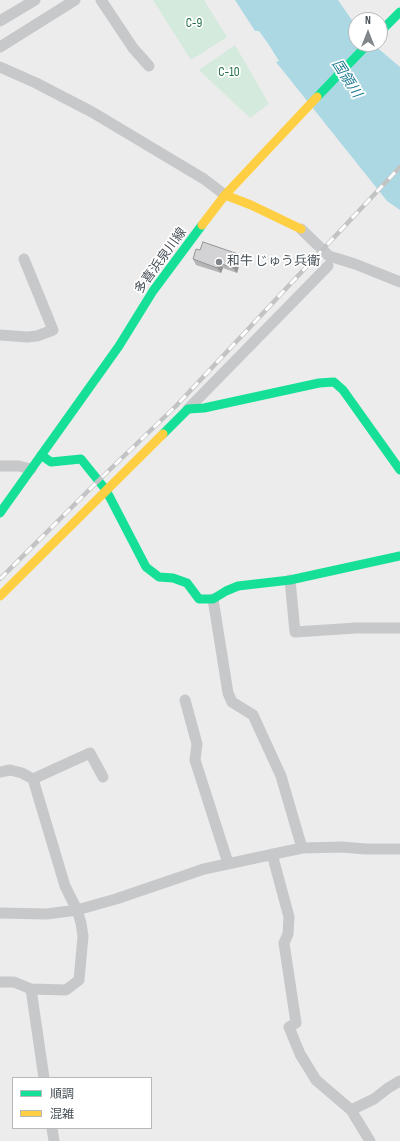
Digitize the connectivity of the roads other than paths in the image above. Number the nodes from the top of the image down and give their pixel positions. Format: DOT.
graph roads {
  1 [pos="75,0"];
  2 [pos="100,0"];
  3 [pos="31,1"];
  4 [pos="400,12"];
  5 [pos="1,18"];
  6 [pos="388,24"];
  7 [pos="0,48"];
  8 [pos="360,52"];
  9 [pos="149,66"];
  10 [pos="0,67"];
  11 [pos="225,195"];
  12 [pos="301,229"];
  13 [pos="24,259"];
  14 [pos="328,266"];
  15 [pos="400,282"];
  16 [pos="0,335"];
  17 [pos="188,409"];
  18 [pos="41,455"];
  19 [pos="0,466"];
  20 [pos="31,469"];
  21 [pos="400,470"];
  22 [pos="106,490"];
  23 [pos="0,513"];
  24 [pos="400,556"];
  25 [pos="290,580"];
  26 [pos="0,596"];
  27 [pos="213,599"];
  28 [pos="400,628"];
  29 [pos="185,700"];
  30 [pos="0,772"];
  31 [pos="103,777"];
  32 [pos="32,779"];
  33 [pos="302,848"];
  34 [pos="400,848"];
  35 [pos="272,854"];
  36 [pos="228,863"];
  37 [pos="77,910"];
  38 [pos="0,913"];
  39 [pos="0,982"];
  40 [pos="31,989"];
  41 [pos="44,1077"];
  42 [pos="400,1082"];
  43 [pos="351,1110"];
  44 [pos="52,1129"];
  45 [pos="54,1141"];
  46 [pos="370,1141"];
  1 -- 7 [label="street"];
  2 -- 9 [label="street"];
  3 -- 5 [label="street"];
  4 -- 6 [label="street"];
  8 -- 11 [label="street, 多喜浜泉川線"];
  10 -- 11 [label="street"];
  11 -- 12 [label="street"];
  11 -- 18 [label="street, 多喜浜泉川線"];
  12 -- 15 [label="street"];
  13 -- 16 [label="street"];
  14 -- 17 [label="street"];
  17 -- 21 [label="street"];
  17 -- 22 [label="street"];
  18 -- 20 [label="street, 多喜浜泉川線"];
  18 -- 22 [label="street"];
  19 -- 20 [label="street"];
  20 -- 23 [label="street, 多喜浜泉川線"];
  22 -- 26 [label="street"];
  22 -- 27 [label="street"];
  24 -- 25 [label="street"];
  25 -- 27 [label="street"];
  25 -- 28 [label="street"];
  27 -- 33 [label="street"];
  29 -- 36 [label="street"];
  30 -- 32 [label="street"];
  31 -- 32 [label="street"];
  32 -- 37 [label="street"];
  33 -- 34 [label="street"];
  33 -- 35 [label="street"];
  35 -- 36 [label="street"];
  35 -- 43 [label="street"];
  36 -- 37 [label="street"];
  37 -- 38 [label="street"];
  37 -- 40 [label="street"];
  39 -- 40 [label="street"];
  40 -- 41 [label="street"];
  42 -- 43 [label="street"];
  43 -- 46 [label="street"];
  44 -- 45 [label="street"];
}
